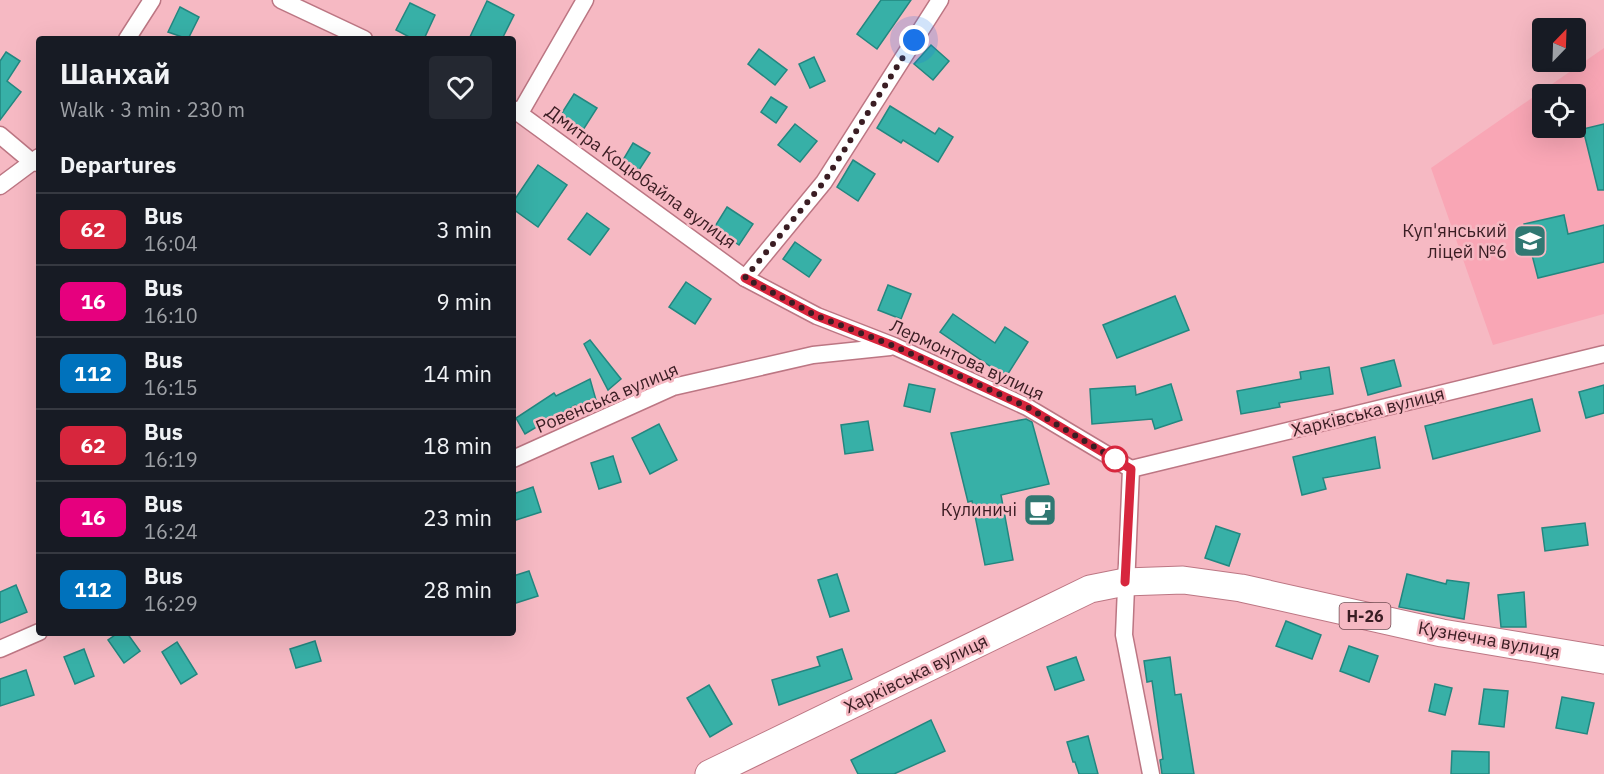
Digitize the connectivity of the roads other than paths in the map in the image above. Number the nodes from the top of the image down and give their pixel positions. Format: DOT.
graph roads {
  1 [pos="152,0"];
  2 [pos="281,0"];
  3 [pos="585,0"];
  4 [pos="940,0"];
  5 [pos="129,36"];
  6 [pos="358,36"];
  7 [pos="517,111"];
  8 [pos="0,135"];
  9 [pos="36,160"];
  10 [pos="36,162"];
  11 [pos="0,186"];
  12 [pos="745,278"];
  13 [pos="894,346"];
  14 [pos="1604,354"];
  15 [pos="516,458"];
  16 [pos="1131,469"];
  17 [pos="1125,582"];
  18 [pos="36,633"];
  19 [pos="0,649"];
  20 [pos="1597,656"];
  21 [pos="709,774"];
  22 [pos="1152,774"];
  1 -- 5 [label="street"];
  2 -- 6 [label="street"];
  3 -- 7 [label="street"];
  4 -- 12 [label="street"];
  7 -- 12 [label="street, Дмитра Коцюбайла вулиця"];
  8 -- 9 [label="street"];
  10 -- 11 [label="street"];
  12 -- 13 [label="street, Лермонтова вулиця"];
  13 -- 15 [label="street, Ровенська вулиця"];
  13 -- 16 [label="street, Лермонтова вулиця"];
  14 -- 16 [label="street, Харківська вулиця"];
  16 -- 17 [label="street"];
  17 -- 20 [label="main road, Кузнечна вулиця / Н-26"];
  17 -- 21 [label="main road, Харківська вулиця / Н-26"];
  17 -- 22 [label="street"];
  18 -- 19 [label="street"];
}
